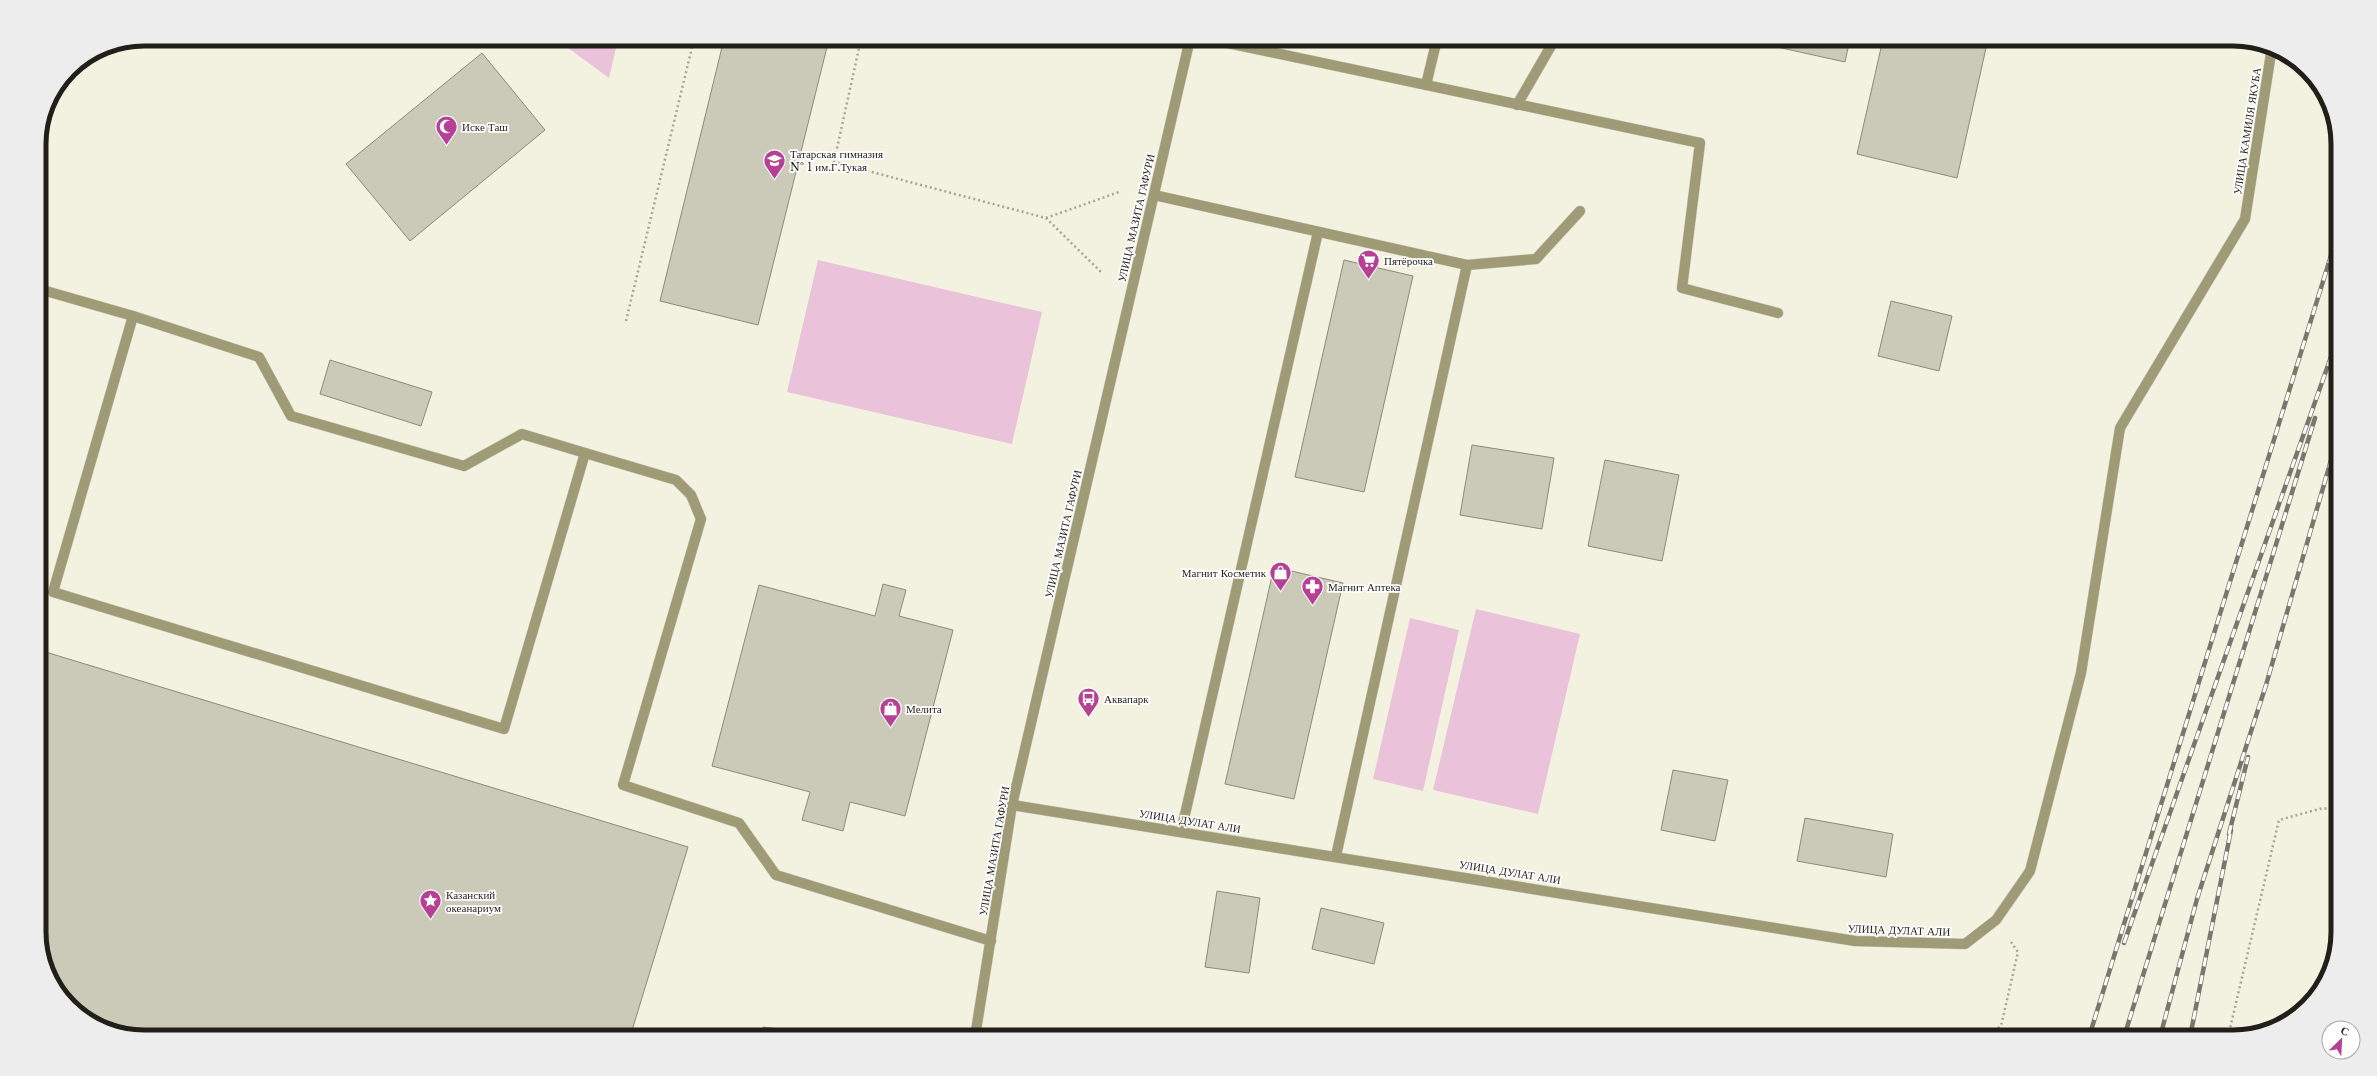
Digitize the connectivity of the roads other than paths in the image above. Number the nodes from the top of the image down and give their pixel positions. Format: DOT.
graph roads {
  1 [pos="1188,46"];
  2 [pos="1242,46"];
  3 [pos="1435,46"];
  4 [pos="1551,46"];
  5 [pos="2271,53"];
  6 [pos="1426,85"];
  7 [pos="1517,105"];
  8 [pos="1154,195"];
  9 [pos="1580,211"];
  10 [pos="2244,219"];
  11 [pos="1318,232"];
  12 [pos="1467,265"];
  13 [pos="46,291"];
  14 [pos="1778,313"];
  15 [pos="134,316"];
  16 [pos="585,453"];
  17 [pos="1012,805"];
  18 [pos="1181,832"];
  19 [pos="1336,856"];
  20 [pos="991,941"];
  21 [pos="976,1030"];
  1 -- 8 [label="street, УЛИЦА МАЗИТА ГАФУРИ"];
  2 -- 6 [label="street"];
  3 -- 6 [label="street"];
  4 -- 7 [label="street"];
  5 -- 10 [label="street, УЛИЦА КАМИЛЯ ЯКУБА"];
  6 -- 7 [label="street"];
  7 -- 14 [label="street"];
  8 -- 11 [label="street"];
  8 -- 17 [label="street, УЛИЦА МАЗИТА ГАФУРИ"];
  9 -- 12 [label="street"];
  10 -- 19 [label="street, УЛИЦА ДУЛАТ АЛИ"];
  11 -- 12 [label="street"];
  11 -- 18 [label="street"];
  12 -- 19 [label="street"];
  13 -- 15 [label="street"];
  15 -- 16 [label="street"];
  15 -- 16 [label="street"];
  16 -- 20 [label="street"];
  17 -- 18 [label="street, УЛИЦА ДУЛАТ АЛИ"];
  17 -- 20 [label="street, УЛИЦА МАЗИТА ГАФУРИ"];
  18 -- 19 [label="street, УЛИЦА ДУЛАТ АЛИ"];
  20 -- 21 [label="street, УЛИЦА МАЗИТА ГАФУРИ"];
}
